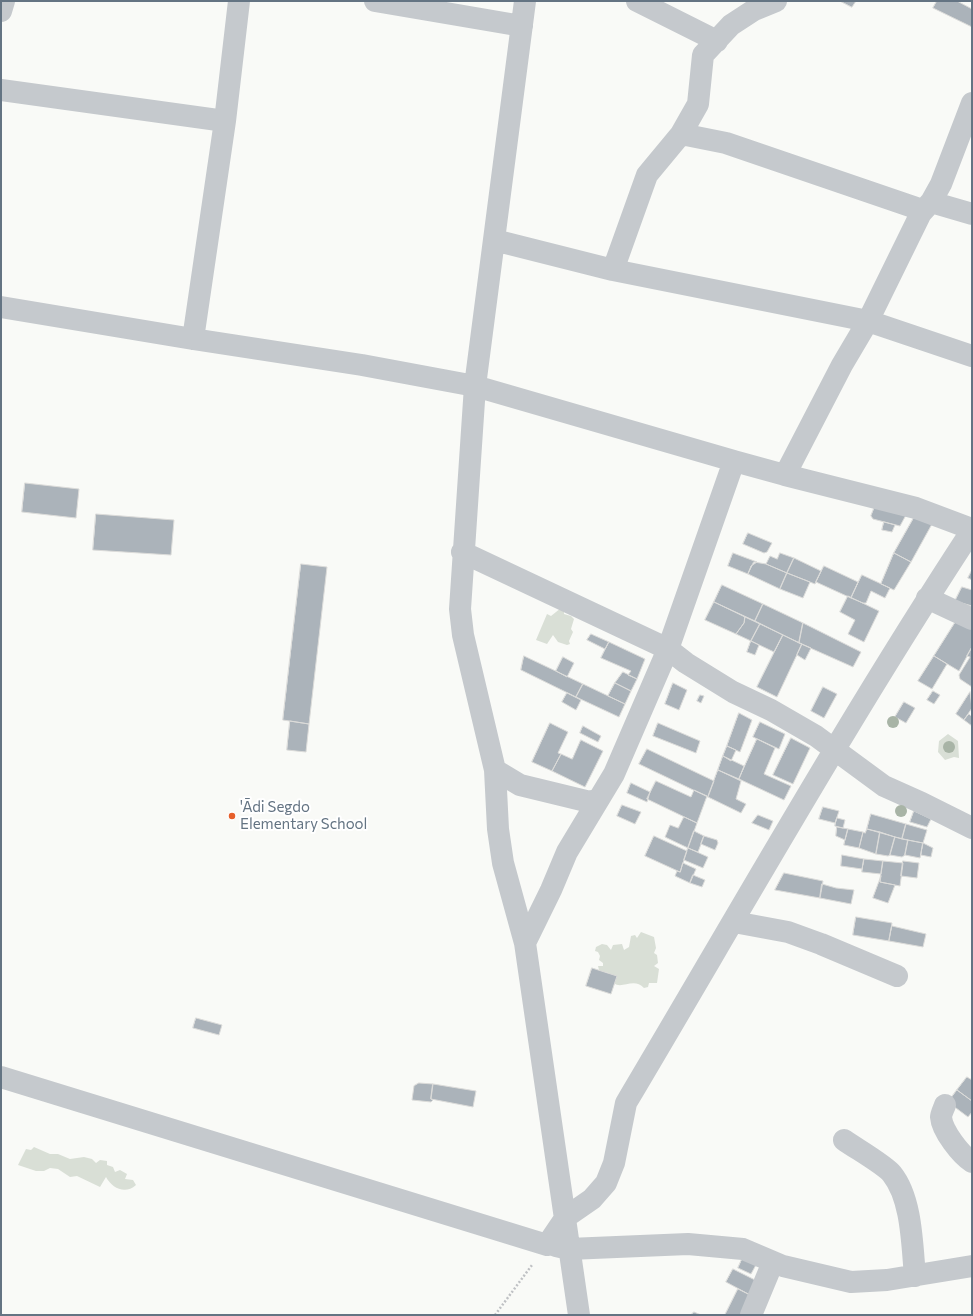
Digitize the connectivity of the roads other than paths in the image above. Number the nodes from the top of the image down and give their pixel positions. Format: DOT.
graph roads {
  1 [pos="4,1"];
  2 [pos="239,1"];
  3 [pos="375,1"];
  4 [pos="525,1"];
  5 [pos="637,1"];
  6 [pos="776,1"];
  7 [pos="1,11"];
  8 [pos="522,26"];
  9 [pos="717,41"];
  10 [pos="1,90"];
  11 [pos="972,103"];
  12 [pos="225,121"];
  13 [pos="681,134"];
  14 [pos="926,206"];
  15 [pos="972,214"];
  16 [pos="494,240"];
  17 [pos="612,270"];
  18 [pos="1,307"];
  19 [pos="868,321"];
  20 [pos="193,339"];
  21 [pos="972,356"];
  22 [pos="475,386"];
  23 [pos="734,461"];
  24 [pos="785,475"];
  25 [pos="972,529"];
  26 [pos="462,552"];
  27 [pos="927,598"];
  28 [pos="972,619"];
  29 [pos="668,649"];
  30 [pos="834,751"];
  31 [pos="495,770"];
  32 [pos="599,799"];
  33 [pos="972,828"];
  34 [pos="734,922"];
  35 [pos="525,943"];
  36 [pos="896,976"];
  37 [pos="1,1077"];
  38 [pos="945,1105"];
  39 [pos="844,1140"];
  40 [pos="972,1162"];
  41 [pos="566,1217"];
  42 [pos="546,1245"];
  43 [pos="570,1249"];
  44 [pos="773,1262"];
  45 [pos="972,1266"];
  46 [pos="916,1276"];
  47 [pos="579,1315"];
  48 [pos="752,1315"];
  1 -- 7 [label="street"];
  2 -- 12 [label="street"];
  3 -- 8 [label="street"];
  4 -- 8 [label="street"];
  5 -- 9 [label="street"];
  6 -- 9 [label="street"];
  8 -- 16 [label="street"];
  9 -- 13 [label="street"];
  10 -- 12 [label="street"];
  11 -- 14 [label="street"];
  12 -- 20 [label="street"];
  13 -- 14 [label="street"];
  13 -- 17 [label="street"];
  14 -- 15 [label="street"];
  14 -- 19 [label="street"];
  16 -- 17 [label="street"];
  16 -- 22 [label="street"];
  17 -- 19 [label="street"];
  18 -- 20 [label="street"];
  19 -- 21 [label="street"];
  19 -- 24 [label="street"];
  20 -- 22 [label="street"];
  22 -- 23 [label="street"];
  22 -- 26 [label="street"];
  23 -- 24 [label="street"];
  23 -- 29 [label="street"];
  24 -- 25 [label="street"];
  25 -- 27 [label="street"];
  26 -- 29 [label="street"];
  26 -- 31 [label="street"];
  27 -- 28 [label="street"];
  27 -- 30 [label="street"];
  29 -- 30 [label="street"];
  29 -- 32 [label="street"];
  30 -- 33 [label="street"];
  30 -- 34 [label="street"];
  31 -- 32 [label="street"];
  31 -- 35 [label="street"];
  32 -- 35 [label="street"];
  34 -- 36 [label="street"];
  34 -- 41 [label="street"];
  35 -- 41 [label="street"];
  37 -- 42 [label="street"];
  38 -- 40 [label="street"];
  39 -- 46 [label="street"];
  41 -- 42 [label="street"];
  41 -- 43 [label="street"];
  42 -- 43 [label="street"];
  43 -- 44 [label="street"];
  43 -- 47 [label="street"];
  44 -- 46 [label="street"];
  44 -- 48 [label="street"];
  45 -- 46 [label="street"];
}
